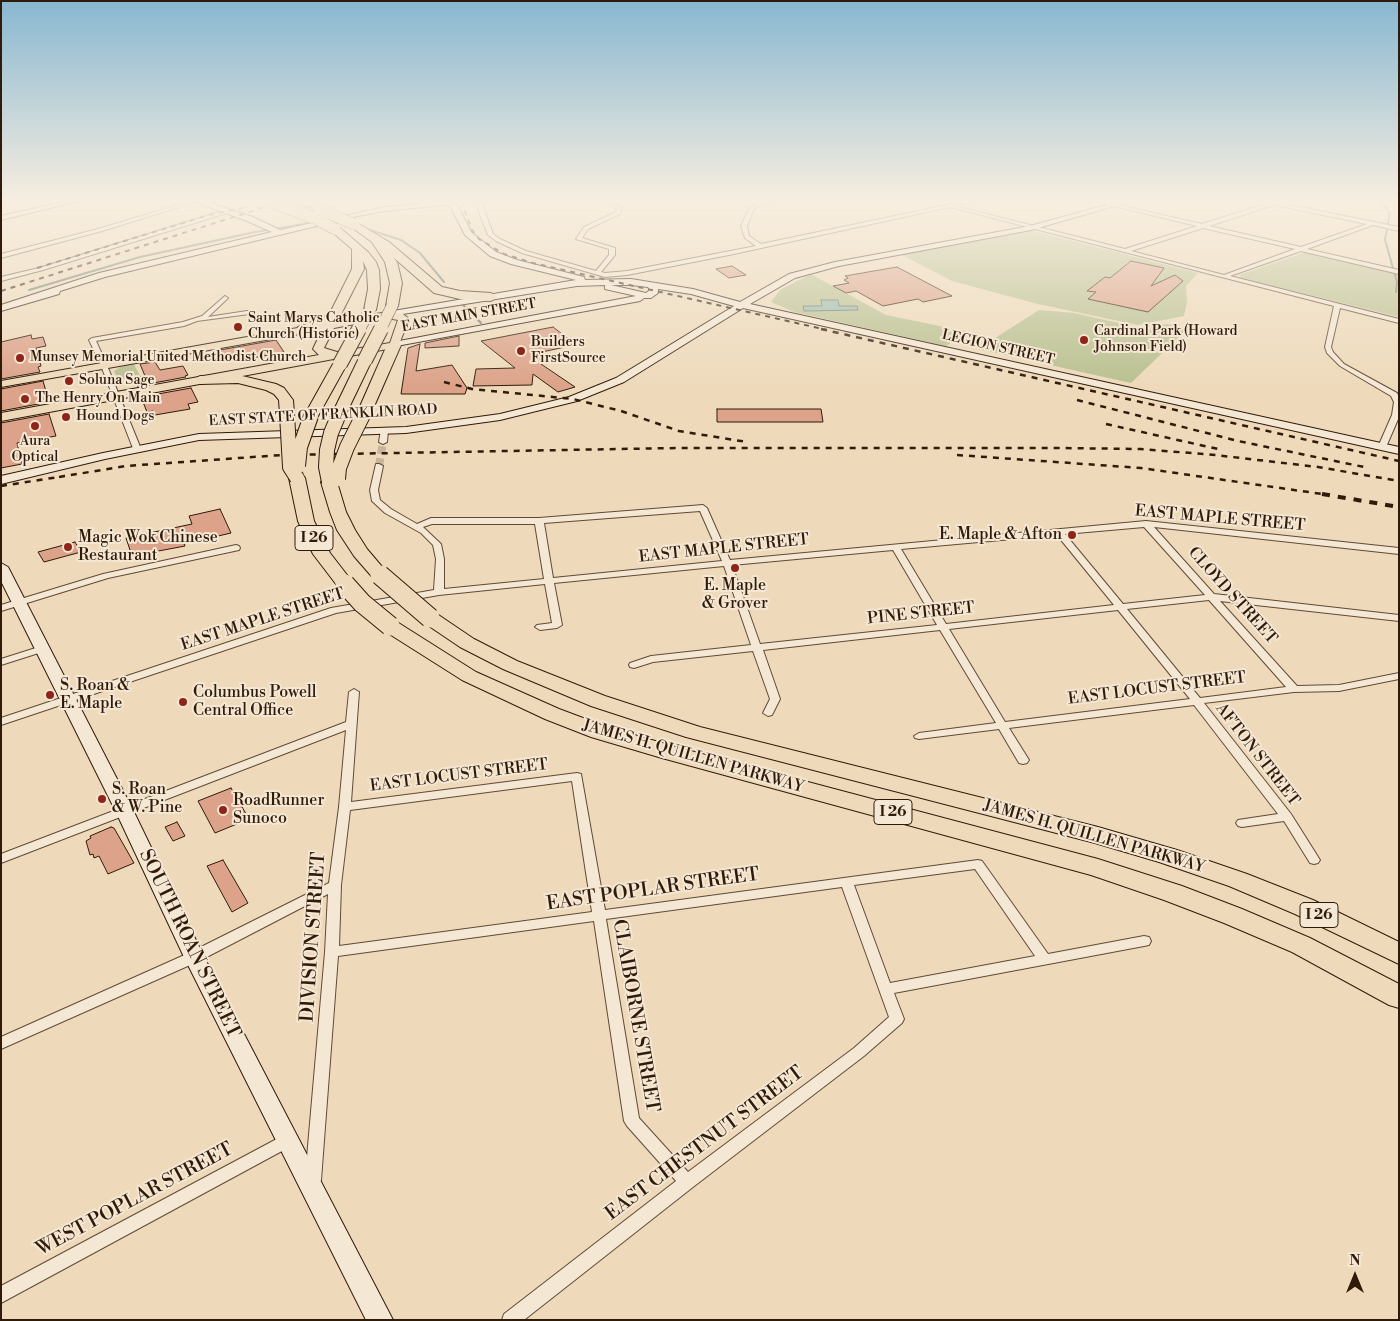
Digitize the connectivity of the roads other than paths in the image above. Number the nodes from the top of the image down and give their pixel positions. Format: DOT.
graph roads {
  1 [pos="62,263"];
  2 [pos="157,263"];
  3 [pos="358,263"];
  4 [pos="369,263"];
  5 [pos="391,263"];
  6 [pos="406,263"];
  7 [pos="517,263"];
  8 [pos="561,263"];
  9 [pos="606,263"];
  10 [pos="687,263"];
  11 [pos="845,263"];
  12 [pos="1168,263"];
  13 [pos="1265,263"];
  14 [pos="1360,263"];
  15 [pos="1399,272"];
  16 [pos="597,273"];
  17 [pos="629,276"];
  18 [pos="1221,276"];
  19 [pos="1,279"];
  20 [pos="590,281"];
  21 [pos="651,285"];
  22 [pos="772,286"];
  23 [pos="625,292"];
  24 [pos="491,296"];
  25 [pos="648,296"];
  26 [pos="706,297"];
  27 [pos="225,298"];
  28 [pos="741,305"];
  29 [pos="1337,306"];
  30 [pos="2,308"];
  31 [pos="389,310"];
  32 [pos="247,313"];
  33 [pos="787,315"];
  34 [pos="196,320"];
  35 [pos="333,320"];
  36 [pos="1399,321"];
  37 [pos="303,330"];
  38 [pos="394,345"];
  39 [pos="340,360"];
  40 [pos="104,365"];
  41 [pos="200,380"];
  42 [pos="1,384"];
  43 [pos="116,396"];
  44 [pos="1397,416"];
  45 [pos="1,417"];
  46 [pos="1382,447"];
  47 [pos="137,449"];
  48 [pos="1399,451"];
  49 [pos="90,459"];
  50 [pos="379,466"];
  51 [pos="1,474"];
  52 [pos="1,480"];
  53 [pos="298,481"];
  54 [pos="334,481"];
  55 [pos="539,521"];
  56 [pos="1146,524"];
  57 [pos="416,527"];
  58 [pos="1059,532"];
  59 [pos="236,548"];
  60 [pos="896,548"];
  61 [pos="1399,551"];
  62 [pos="726,563"];
  63 [pos="1,567"];
  64 [pos="551,582"];
  65 [pos="439,592"];
  66 [pos="1213,597"];
  67 [pos="19,602"];
  68 [pos="1119,607"];
  69 [pos="1,608"];
  70 [pos="1399,618"];
  71 [pos="540,627"];
  72 [pos="944,627"];
  73 [pos="756,647"];
  74 [pos="42,649"];
  75 [pos="1,662"];
  76 [pos="634,665"];
  77 [pos="1399,676"];
  78 [pos="1294,689"];
  79 [pos="354,692"];
  80 [pos="67,700"];
  81 [pos="1197,701"];
  82 [pos="768,713"];
  83 [pos="1,722"];
  84 [pos="352,724"];
  85 [pos="1000,724"];
  86 [pos="919,736"];
  87 [pos="1023,760"];
  88 [pos="577,777"];
  89 [pos="345,807"];
  90 [pos="125,812"];
  91 [pos="1286,816"];
  92 [pos="1242,823"];
  93 [pos="1,859"];
  94 [pos="1314,860"];
  95 [pos="847,883"];
  96 [pos="335,885"];
  97 [pos="598,915"];
  98 [pos="1144,941"];
  99 [pos="332,952"];
  100 [pos="1399,954"];
  101 [pos="194,957"];
  102 [pos="1044,958"];
  103 [pos="885,989"];
  104 [pos="1399,997"];
  105 [pos="1,1043"];
  106 [pos="288,1140"];
  107 [pos="686,1182"];
  108 [pos="312,1186"];
  109 [pos="1,1295"];
  110 [pos="380,1320"];
  111 [pos="510,1320"];
  1 -- 19 [label="street"];
  2 -- 30 [label="main road"];
  3 -- 35 [label="highway"];
  4 -- 39 [label="highway, JAMES H. QUILLEN PARKWAY / I 26, bridge"];
  5 -- 31 [label="highway, JAMES H. QUILLEN PARKWAY / I 26"];
  6 -- 24 [label="highway"];
  7 -- 20 [label="main road"];
  8 -- 16 [label="street"];
  9 -- 16 [label="street"];
  10 -- 17 [label="street"];
  11 -- 22 [label="main road"];
  12 -- 18 [label="street"];
  13 -- 18 [label="street"];
  14 -- 15 [label="street"];
  16 -- 17 [label="street"];
  17 -- 20 [label="main road, LEGION STREET"];
  17 -- 21 [label="main road, LEGION STREET"];
  17 -- 23 [label="street"];
  18 -- 29 [label="street"];
  20 -- 23 [label="main road"];
  20 -- 24 [label="main road"];
  21 -- 25 [label="main road"];
  21 -- 26 [label="main road, LEGION STREET"];
  22 -- 26 [label="main road"];
  22 -- 28 [label="main road"];
  22 -- 33 [label="main road"];
  23 -- 25 [label="main road"];
  24 -- 31 [label="main road"];
  25 -- 26 [label="main road, EAST MAIN STREET"];
  25 -- 38 [label="main road, EAST MAIN STREET"];
  26 -- 28 [label="main road, LEGION STREET"];
  27 -- 34 [label="street"];
  28 -- 33 [label="main road, LEGION STREET"];
  28 -- 47 [label="main road, EAST STATE OF FRANKLIN ROAD"];
  29 -- 36 [label="street"];
  29 -- 44 [label="street"];
  31 -- 35 [label="main road"];
  31 -- 38 [label="main road"];
  31 -- 54 [label="highway, JAMES H. QUILLEN PARKWAY / I 26, bridge"];
  32 -- 34 [label="street"];
  33 -- 46 [label="main road, LEGION STREET"];
  34 -- 40 [label="street"];
  35 -- 37 [label="highway"];
  35 -- 39 [label="main road"];
  37 -- 40 [label="main road"];
  38 -- 39 [label="main road, EAST MAIN STREET"];
  38 -- 54 [label="highway, bridge"];
  39 -- 41 [label="main road, EAST MAIN STREET"];
  39 -- 53 [label="highway, JAMES H. QUILLEN PARKWAY / I 26, bridge"];
  40 -- 42 [label="main road"];
  40 -- 43 [label="street"];
  41 -- 43 [label="main road, EAST MAIN STREET"];
  41 -- 53 [label="highway, bridge"];
  43 -- 45 [label="main road, EAST MAIN STREET"];
  43 -- 47 [label="street"];
  44 -- 46 [label="street"];
  46 -- 48 [label="main road, LEGION STREET"];
  47 -- 49 [label="main road, EAST STATE OF FRANKLIN ROAD"];
  49 -- 51 [label="main road"];
  49 -- 52 [label="main road"];
  50 -- 57 [label="street"];
  53 -- 104 [label="highway, JAMES H. QUILLEN PARKWAY / I 26, bridge"];
  54 -- 100 [label="highway, JAMES H. QUILLEN PARKWAY / I 26, bridge"];
  55 -- 57 [label="street"];
  55 -- 62 [label="street"];
  55 -- 64 [label="street"];
  56 -- 58 [label="street, EAST MAPLE STREET"];
  56 -- 61 [label="street, EAST MAPLE STREET"];
  56 -- 66 [label="street, CLOYD STREET"];
  57 -- 65 [label="street"];
  58 -- 60 [label="street, EAST MAPLE STREET"];
  58 -- 68 [label="street, AFTON STREET"];
  59 -- 67 [label="street"];
  60 -- 62 [label="street, EAST MAPLE STREET"];
  60 -- 72 [label="street"];
  62 -- 64 [label="street, EAST MAPLE STREET"];
  62 -- 73 [label="street"];
  63 -- 67 [label="main road, SOUTH ROAN STREET"];
  64 -- 65 [label="street, EAST MAPLE STREET"];
  64 -- 71 [label="street"];
  65 -- 80 [label="street, EAST MAPLE STREET"];
  66 -- 68 [label="street, PINE STREET"];
  66 -- 70 [label="street, PINE STREET"];
  66 -- 78 [label="street, CLOYD STREET"];
  67 -- 69 [label="street"];
  67 -- 74 [label="main road, SOUTH ROAN STREET"];
  68 -- 72 [label="street, PINE STREET"];
  68 -- 81 [label="street, AFTON STREET"];
  72 -- 73 [label="street, PINE STREET"];
  72 -- 85 [label="street"];
  73 -- 76 [label="street, PINE STREET"];
  73 -- 82 [label="street"];
  74 -- 75 [label="street"];
  74 -- 80 [label="main road, SOUTH ROAN STREET"];
  77 -- 78 [label="street, EAST LOCUST STREET"];
  78 -- 81 [label="street, EAST LOCUST STREET"];
  79 -- 84 [label="street, DIVISION STREET"];
  80 -- 83 [label="street, EAST MAPLE STREET"];
  80 -- 90 [label="main road, SOUTH ROAN STREET"];
  81 -- 85 [label="street, EAST LOCUST STREET"];
  81 -- 91 [label="street, AFTON STREET"];
  84 -- 89 [label="street, DIVISION STREET"];
  84 -- 90 [label="street"];
  85 -- 86 [label="street, EAST LOCUST STREET"];
  85 -- 87 [label="street"];
  88 -- 89 [label="street, EAST LOCUST STREET"];
  88 -- 97 [label="street, CLAIBORNE STREET"];
  89 -- 96 [label="street, DIVISION STREET"];
  90 -- 93 [label="street"];
  90 -- 101 [label="main road, SOUTH ROAN STREET"];
  91 -- 92 [label="street"];
  91 -- 94 [label="street, AFTON STREET"];
  95 -- 97 [label="street, EAST POPLAR STREET"];
  95 -- 102 [label="street, EAST POPLAR STREET"];
  95 -- 103 [label="street, EAST CHESTNUT STREET"];
  96 -- 99 [label="street, DIVISION STREET"];
  96 -- 101 [label="street"];
  97 -- 99 [label="street, EAST POPLAR STREET"];
  97 -- 107 [label="street, CLAIBORNE STREET"];
  98 -- 102 [label="street"];
  99 -- 108 [label="street, DIVISION STREET"];
  101 -- 105 [label="street"];
  101 -- 106 [label="main road, SOUTH ROAN STREET"];
  102 -- 103 [label="street"];
  103 -- 107 [label="street, EAST CHESTNUT STREET"];
  106 -- 108 [label="main road, SOUTH ROAN STREET"];
  106 -- 109 [label="street, WEST POPLAR STREET"];
  107 -- 111 [label="street, EAST CHESTNUT STREET"];
  108 -- 110 [label="main road, SOUTH ROAN STREET"];
}
